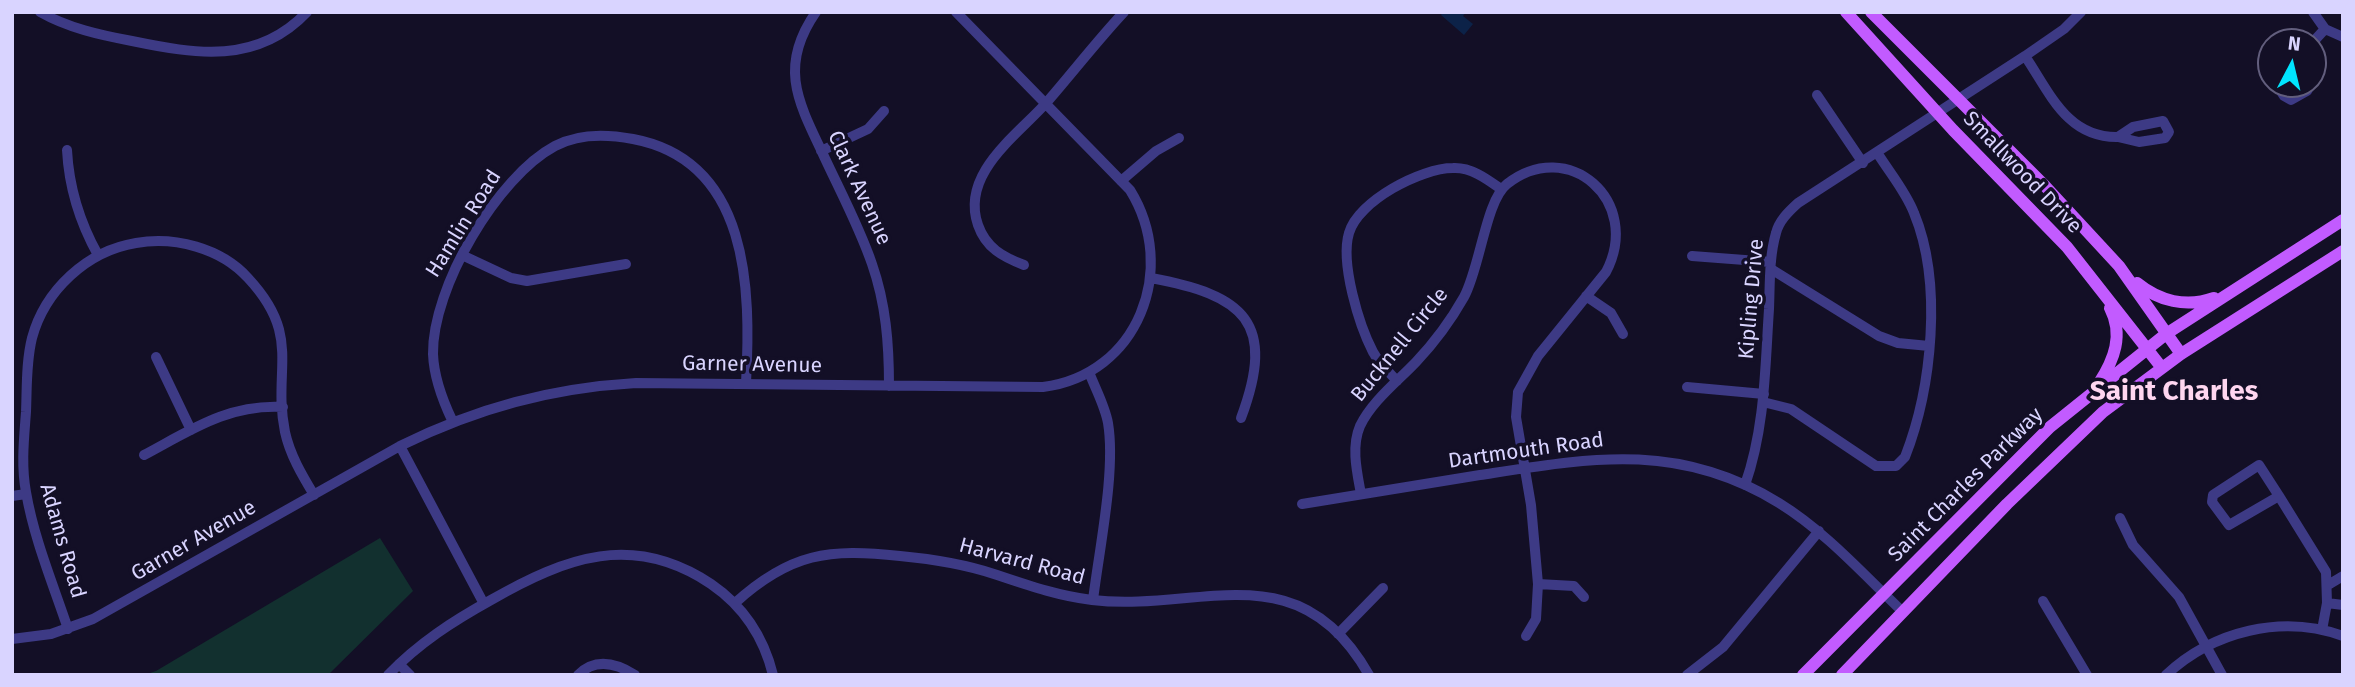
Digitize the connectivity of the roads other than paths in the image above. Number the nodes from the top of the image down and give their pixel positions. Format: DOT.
graph roads {
  1 [pos="40,12"];
  2 [pos="307,12"];
  3 [pos="816,12"];
  4 [pos="956,12"];
  5 [pos="1124,12"];
  6 [pos="1846,12"];
  7 [pos="1871,12"];
  8 [pos="2081,12"];
  9 [pos="2313,12"];
  10 [pos="2324,28"];
  11 [pos="2327,30"];
  12 [pos="2343,37"];
  13 [pos="2025,56"];
  14 [pos="1817,95"];
  15 [pos="1957,99"];
  16 [pos="1045,104"];
  17 [pos="884,111"];
  18 [pos="1937,111"];
  19 [pos="2118,137"];
  20 [pos="1179,138"];
  21 [pos="67,150"];
  22 [pos="821,151"];
  23 [pos="1878,154"];
  24 [pos="1863,163"];
  25 [pos="1121,181"];
  26 [pos="1501,189"];
  27 [pos="2343,220"];
  28 [pos="2343,251"];
  29 [pos="98,255"];
  30 [pos="1692,256"];
  31 [pos="464,257"];
  32 [pos="626,264"];
  33 [pos="1024,265"];
  34 [pos="1771,265"];
  35 [pos="2119,266"];
  36 [pos="1151,278"];
  37 [pos="2100,289"];
  38 [pos="2231,292"];
  39 [pos="1586,296"];
  40 [pos="1623,334"];
  41 [pos="2166,334"];
  42 [pos="1929,346"];
  43 [pos="2149,349"];
  44 [pos="2181,354"];
  45 [pos="156,357"];
  46 [pos="2162,368"];
  47 [pos="1089,372"];
  48 [pos="1397,381"];
  49 [pos="746,383"];
  50 [pos="889,386"];
  51 [pos="1687,387"];
  52 [pos="2094,391"];
  53 [pos="1764,398"];
  54 [pos="282,407"];
  55 [pos="1241,418"];
  56 [pos="452,420"];
  57 [pos="191,430"];
  58 [pos="400,446"];
  59 [pos="144,455"];
  60 [pos="1525,468"];
  61 [pos="1745,485"];
  62 [pos="26,494"];
  63 [pos="1361,494"];
  64 [pos="314,495"];
  65 [pos="12,496"];
  66 [pos="2279,496"];
  67 [pos="1302,504"];
  68 [pos="2120,518"];
  69 [pos="1819,531"];
  70 [pos="2343,576"];
  71 [pos="1538,584"];
  72 [pos="2328,585"];
  73 [pos="1383,589"];
  74 [pos="1884,593"];
  75 [pos="1584,597"];
  76 [pos="1093,600"];
  77 [pos="2043,601"];
  78 [pos="735,603"];
  79 [pos="2327,603"];
  80 [pos="484,604"];
  81 [pos="2343,605"];
  82 [pos="1903,612"];
  83 [pos="68,629"];
  84 [pos="2322,630"];
  85 [pos="1338,634"];
  86 [pos="1526,636"];
  87 [pos="2343,636"];
  88 [pos="12,639"];
  89 [pos="2208,646"];
  90 [pos="399,664"];
  91 [pos="388,675"];
  92 [pos="410,675"];
  93 [pos="578,675"];
  94 [pos="635,675"];
  95 [pos="773,675"];
  96 [pos="1369,675"];
  97 [pos="1687,675"];
  98 [pos="1803,675"];
  99 [pos="1842,675"];
  100 [pos="2087,675"];
  101 [pos="2166,675"];
  102 [pos="2222,675"];
  1 -- 2 [label="street"];
  3 -- 22 [label="street, Clark Avenue"];
  4 -- 16 [label="street, Garner Avenue"];
  5 -- 16 [label="street"];
  6 -- 18 [label="main road, Smallwood Drive"];
  7 -- 15 [label="main road, Smallwood Drive"];
  8 -- 13 [label="street, Kipling Drive"];
  9 -- 10 [label="street"];
  11 -- 12 [label="street"];
  13 -- 15 [label="street, Kipling Drive"];
  13 -- 19 [label="street"];
  14 -- 24 [label="street"];
  15 -- 18 [label="street, Kipling Drive"];
  15 -- 35 [label="main road, Smallwood Drive"];
  16 -- 25 [label="street, Garner Avenue"];
  16 -- 33 [label="street"];
  17 -- 22 [label="street"];
  18 -- 23 [label="street, Kipling Drive"];
  18 -- 37 [label="main road, Smallwood Drive"];
  20 -- 25 [label="street"];
  21 -- 29 [label="street"];
  22 -- 50 [label="street, Clark Avenue"];
  23 -- 24 [label="street, Kipling Drive"];
  23 -- 42 [label="street"];
  24 -- 34 [label="street, Kipling Drive"];
  25 -- 36 [label="street, Garner Avenue"];
  26 -- 39 [label="street"];
  26 -- 48 [label="street, Bucknell Circle"];
  26 -- 48 [label="street"];
  27 -- 38 [label="main road, Saint Charles Parkway"];
  28 -- 44 [label="main road, Saint Charles Parkway"];
  29 -- 54 [label="street, Adams Road"];
  29 -- 62 [label="street, Adams Road"];
  30 -- 34 [label="street"];
  31 -- 32 [label="street"];
  31 -- 49 [label="street, Hamlin Road"];
  31 -- 56 [label="street, Hamlin Road"];
  34 -- 42 [label="street"];
  34 -- 53 [label="street, Kipling Drive"];
  35 -- 38 [label="main road"];
  35 -- 41 [label="main road, Smallwood Drive"];
  36 -- 47 [label="street, Garner Avenue"];
  36 -- 55 [label="street"];
  37 -- 43 [label="main road, Smallwood Drive"];
  37 -- 52 [label="main road"];
  38 -- 41 [label="main road, Saint Charles Parkway"];
  39 -- 40 [label="street"];
  39 -- 60 [label="street"];
  41 -- 43 [label="main road, Saint Charles Parkway"];
  41 -- 44 [label="main road, Smallwood Drive"];
  42 -- 53 [label="street"];
  43 -- 46 [label="main road, Smallwood Drive"];
  43 -- 52 [label="main road, Saint Charles Parkway"];
  44 -- 46 [label="main road, Saint Charles Parkway"];
  45 -- 57 [label="street"];
  46 -- 82 [label="main road, Saint Charles Parkway"];
  47 -- 50 [label="street, Garner Avenue"];
  47 -- 76 [label="street"];
  48 -- 63 [label="street, Bucknell Circle"];
  49 -- 50 [label="street, Garner Avenue"];
  49 -- 56 [label="street, Garner Avenue"];
  51 -- 53 [label="street"];
  52 -- 74 [label="main road, Saint Charles Parkway"];
  53 -- 61 [label="street, Kipling Drive"];
  54 -- 57 [label="street"];
  54 -- 64 [label="street, Adams Road"];
  56 -- 58 [label="street, Garner Avenue"];
  57 -- 59 [label="street"];
  58 -- 64 [label="street, Garner Avenue"];
  58 -- 80 [label="street"];
  60 -- 61 [label="street, Dartmouth Road"];
  60 -- 63 [label="street, Dartmouth Road"];
  60 -- 71 [label="street"];
  61 -- 69 [label="street, Dartmouth Road"];
  62 -- 65 [label="street"];
  62 -- 83 [label="street, Adams Road"];
  63 -- 67 [label="street, Dartmouth Road"];
  64 -- 83 [label="street, Garner Avenue"];
  66 -- 66 [label="street"];
  66 -- 72 [label="street"];
  68 -- 89 [label="street"];
  69 -- 74 [label="street, Dartmouth Road"];
  69 -- 97 [label="street"];
  70 -- 72 [label="street"];
  71 -- 75 [label="street"];
  71 -- 86 [label="street"];
  72 -- 79 [label="street"];
  73 -- 85 [label="street"];
  74 -- 82 [label="street, Dartmouth Road"];
  74 -- 98 [label="main road, Saint Charles Parkway"];
  76 -- 78 [label="street, Harvard Road"];
  76 -- 85 [label="street, Harvard Road"];
  77 -- 100 [label="street"];
  78 -- 80 [label="street"];
  78 -- 95 [label="street"];
  79 -- 81 [label="street"];
  79 -- 84 [label="street"];
  80 -- 90 [label="street"];
  82 -- 99 [label="main road, Saint Charles Parkway"];
  83 -- 88 [label="street, Garner Avenue"];
  84 -- 87 [label="street"];
  84 -- 89 [label="street"];
  85 -- 96 [label="street, Harvard Road"];
  89 -- 101 [label="street"];
  89 -- 102 [label="street"];
  90 -- 91 [label="street"];
  90 -- 92 [label="street"];
  93 -- 94 [label="street"];
}
